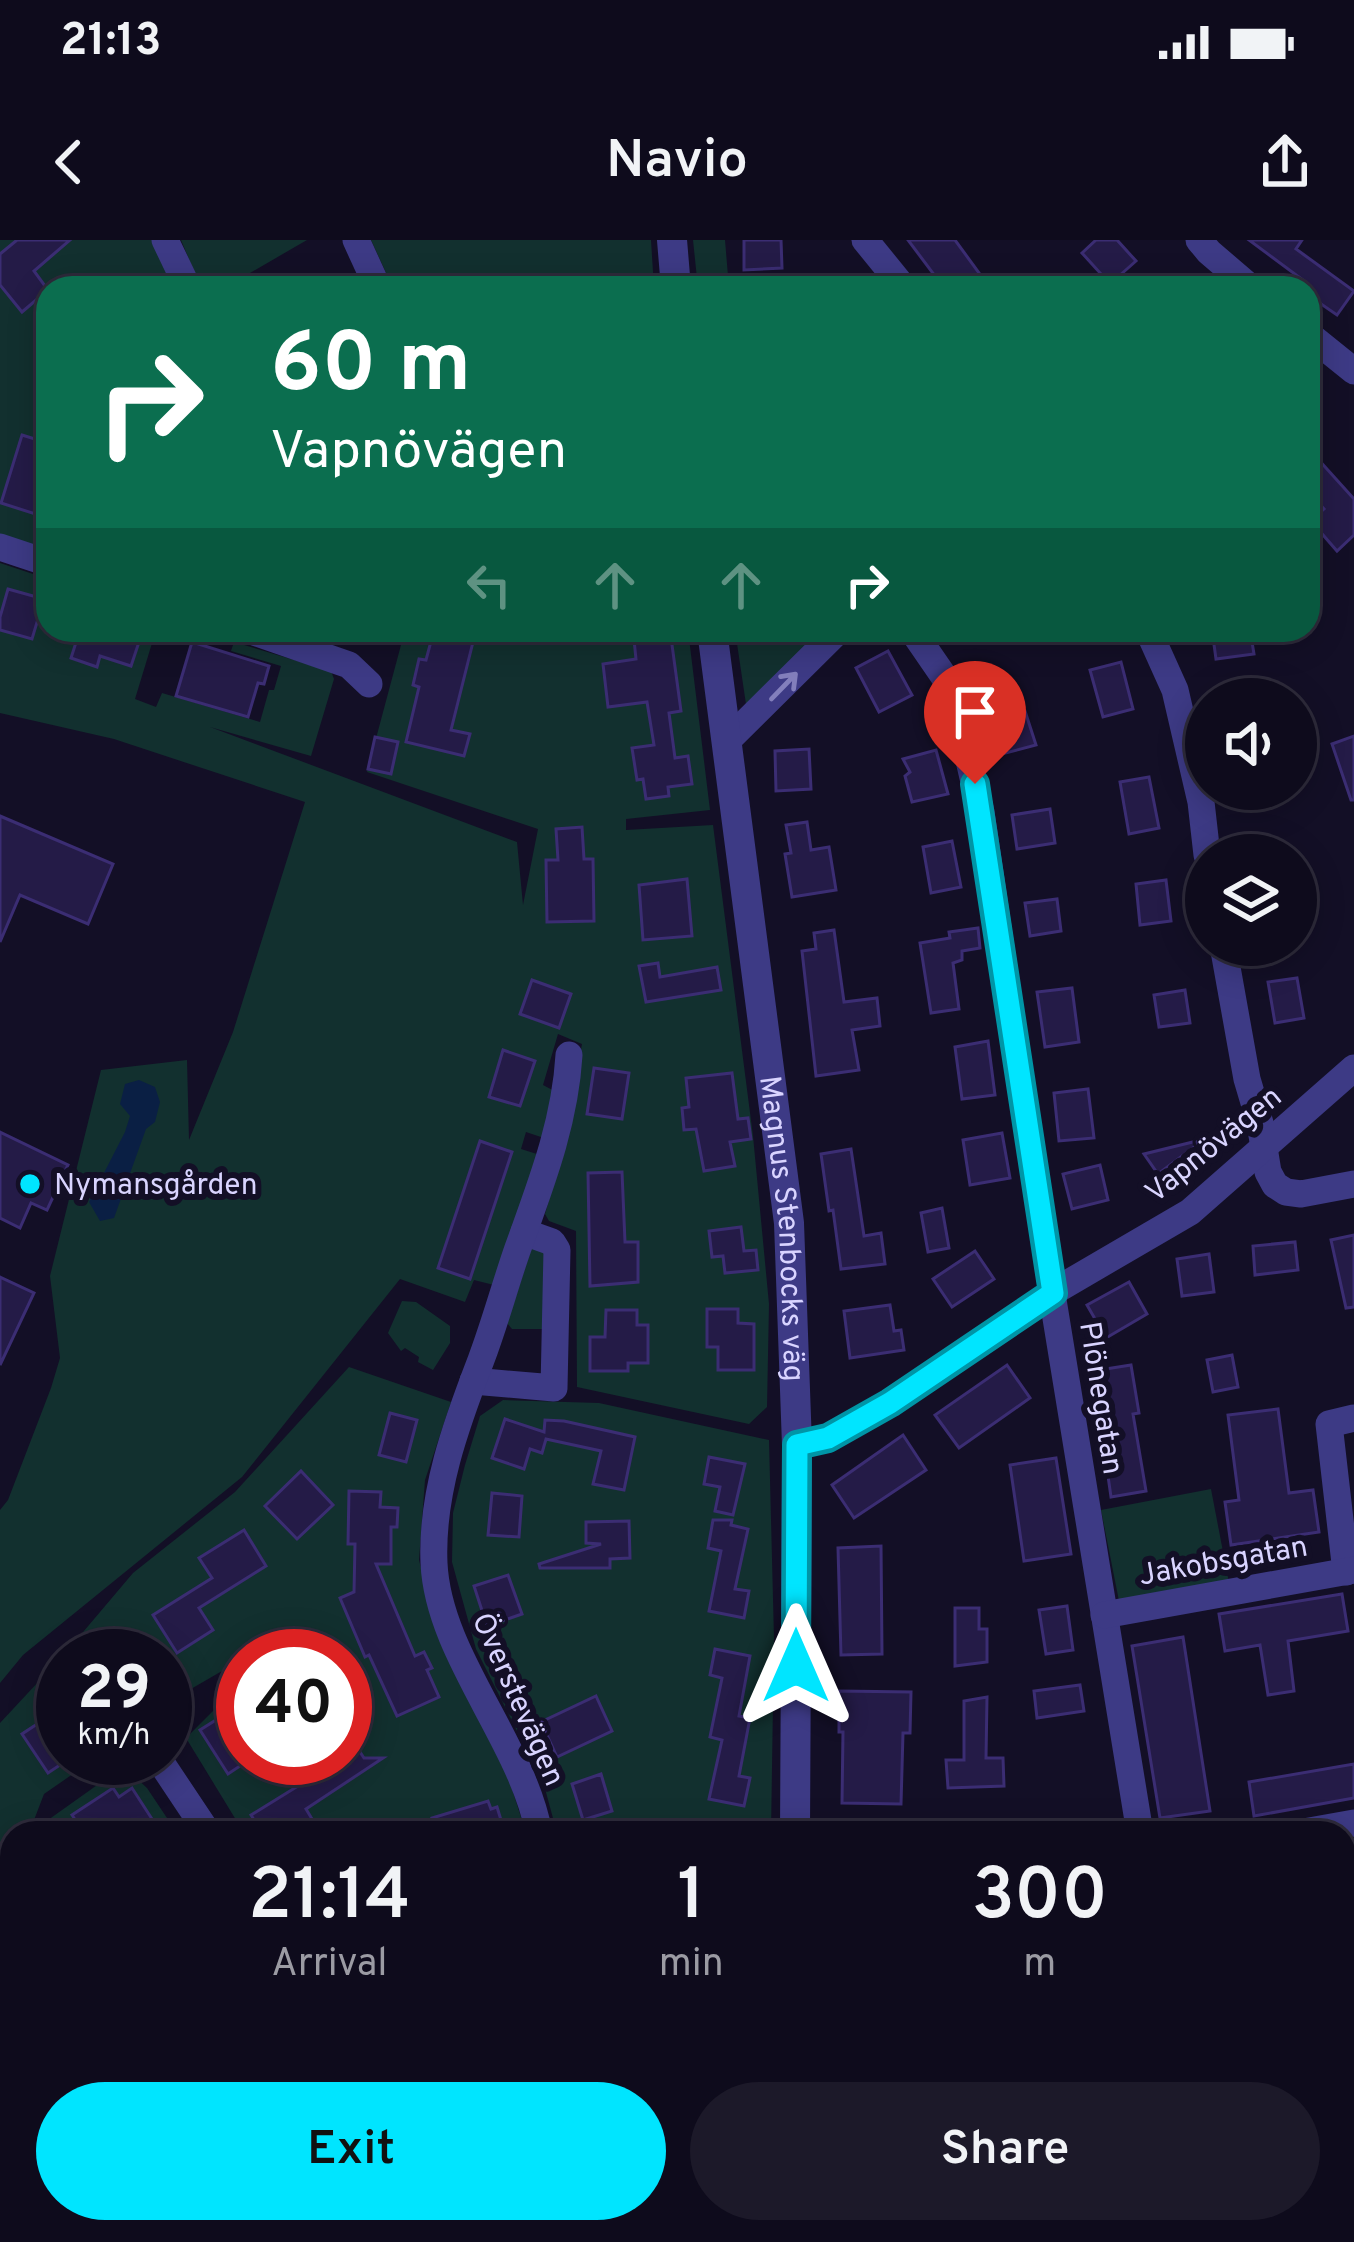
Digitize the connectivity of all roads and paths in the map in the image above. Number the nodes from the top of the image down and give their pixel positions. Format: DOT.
graph roads {
  1 [pos="165,240"];
  2 [pos="356,240"];
  3 [pos="672,240"];
  4 [pos="865,240"];
  5 [pos="1199,240"];
  6 [pos="182,276"];
  7 [pos="372,276"];
  8 [pos="675,276"];
  9 [pos="894,276"];
  10 [pos="1237,276"];
  11 [pos="1320,344"];
  12 [pos="1354,371"];
  13 [pos="0,547"];
  14 [pos="36,559"];
  15 [pos="283,642"];
  16 [pos="714,642"];
  17 [pos="827,642"];
  18 [pos="920,642"];
  19 [pos="1153,642"];
  20 [pos="369,684"];
  21 [pos="727,741"];
  22 [pos="1205,834"];
  23 [pos="1227,966"];
  24 [pos="569,1055"];
  25 [pos="1354,1068"];
  26 [pos="1264,1146"];
  27 [pos="1354,1184"];
  28 [pos="524,1232"];
  29 [pos="1053,1293"];
  30 [pos="472,1381"];
  31 [pos="1354,1418"];
  32 [pos="797,1445"];
  33 [pos="1350,1571"];
  34 [pos="1104,1615"];
  35 [pos="176,1785"];
  36 [pos="200,1821"];
  37 [pos="535,1821"];
  38 [pos="795,1821"];
  39 [pos="1137,1821"];
  1 -- 6 [label="street"];
  2 -- 7 [label="street"];
  3 -- 8 [label="street"];
  4 -- 9 [label="street"];
  5 -- 10 [label="street"];
  11 -- 12 [label="street"];
  13 -- 14 [label="street"];
  15 -- 20 [label="street"];
  16 -- 21 [label="street, Magnus Stenbocks väg"];
  21 -- 17 [label="street, one-way"];
  18 -- 29 [label="street, Plönegatan"];
  19 -- 22 [label="street"];
  21 -- 32 [label="street, Magnus Stenbocks väg"];
  23 -- 26 [label="street"];
  24 -- 28 [label="street, Överstevägen"];
  25 -- 26 [label="street, Vapnövägen"];
  26 -- 27 [label="street"];
  26 -- 29 [label="street, Vapnövägen"];
  28 -- 30 [label="street, Överstevägen"];
  28 -- 30 [label="street"];
  29 -- 32 [label="street, Vapnövägen"];
  29 -- 34 [label="street, Plönegatan"];
  30 -- 37 [label="street, Överstevägen"];
  31 -- 33 [label="street"];
  32 -- 38 [label="street, Magnus Stenbocks väg"];
  33 -- 34 [label="street, Jakobsgatan"];
  34 -- 39 [label="street, Plönegatan"];
  35 -- 36 [label="street"];
}
